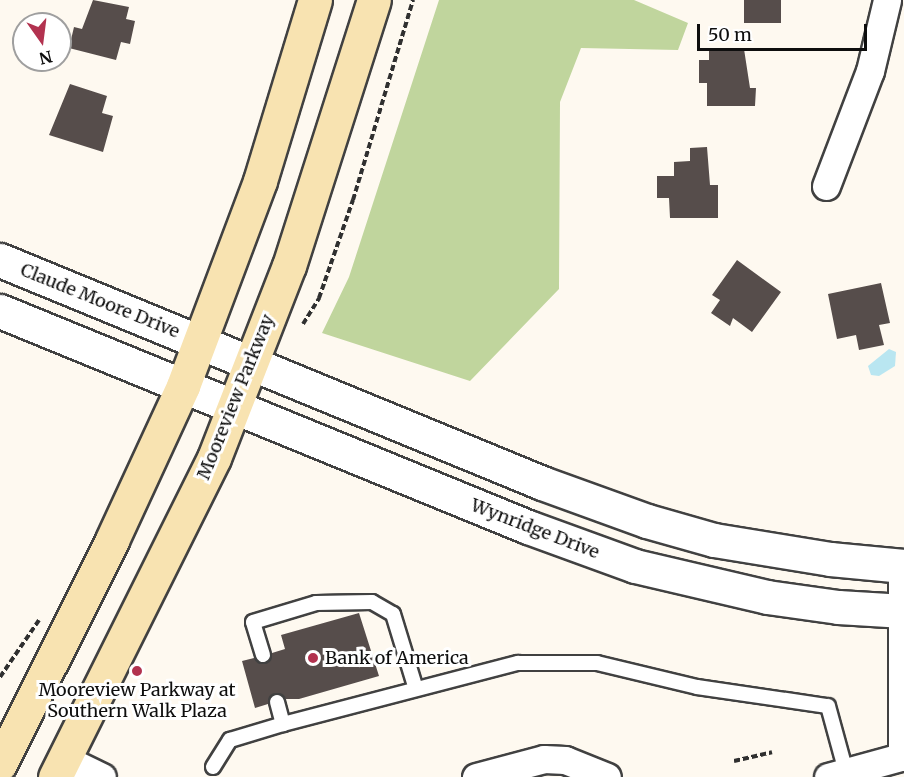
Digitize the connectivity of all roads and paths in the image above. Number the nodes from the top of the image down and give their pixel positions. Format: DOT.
graph roads {
  1 [pos="315,0"];
  2 [pos="374,0"];
  3 [pos="413,0"];
  4 [pos="887,0"];
  5 [pos="826,186"];
  6 [pos="0,260"];
  7 [pos="0,311"];
  8 [pos="303,324"];
  9 [pos="200,342"];
  10 [pos="252,362"];
  11 [pos="183,386"];
  12 [pos="234,408"];
  13 [pos="903,566"];
  14 [pos="902,611"];
  15 [pos="263,655"];
  16 [pos="416,689"];
  17 [pos="277,702"];
  18 [pos="283,724"];
  19 [pos="772,752"];
  20 [pos="734,761"];
  21 [pos="903,761"];
  22 [pos="0,764"];
  23 [pos="213,766"];
  24 [pos="60,768"];
  25 [pos="837,775"];
  26 [pos="102,777"];
  27 [pos="476,777"];
  28 [pos="607,777"];
  1 -- 9 [label="main road"];
  2 -- 10 [label="main road, Mooreview Parkway"];
  3 -- 8 [label="path"];
  4 -- 5 [label="street"];
  6 -- 9 [label="street, Claude Moore Drive"];
  7 -- 11 [label="street"];
  9 -- 10 [label="street"];
  9 -- 11 [label="main road"];
  10 -- 12 [label="main road, Mooreview Parkway"];
  10 -- 13 [label="street"];
  11 -- 12 [label="street, Wynridge Drive"];
  11 -- 22 [label="main road"];
  12 -- 14 [label="street, Wynridge Drive"];
  12 -- 24 [label="main road, Mooreview Parkway"];
  13 -- 14 [label="street"];
  14 -- 21 [label="street"];
  15 -- 16 [label="lane"];
  16 -- 18 [label="lane"];
  16 -- 25 [label="lane"];
  17 -- 18 [label="lane"];
  18 -- 23 [label="lane"];
  19 -- 20 [label="path"];
  21 -- 25 [label="street"];
  24 -- 26 [label="street"];
  27 -- 28 [label="street"];
}
